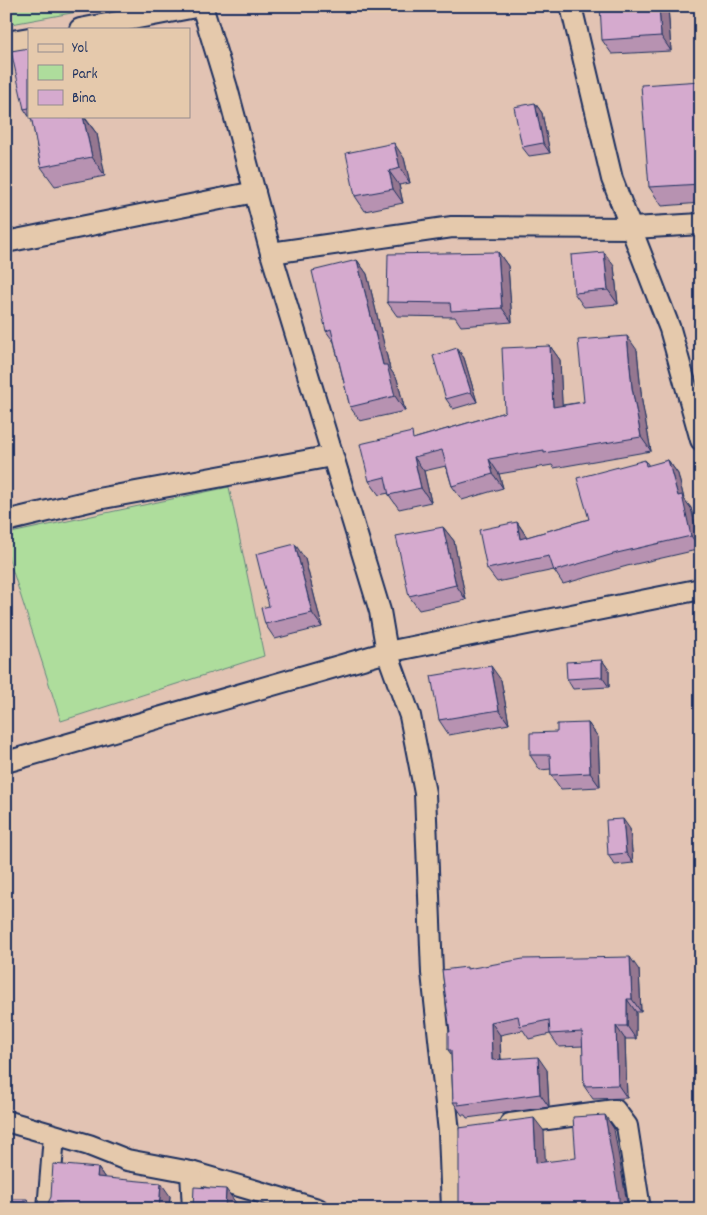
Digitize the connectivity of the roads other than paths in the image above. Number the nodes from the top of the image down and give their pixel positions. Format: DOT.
graph roads {
  1 [pos="202,6"];
  2 [pos="571,6"];
  3 [pos="85,28"];
  4 [pos="28,38"];
  5 [pos="6,42"];
  6 [pos="255,192"];
  7 [pos="701,224"];
  8 [pos="632,228"];
  9 [pos="6,242"];
  10 [pos="271,253"];
  11 [pos="701,440"];
  12 [pos="332,456"];
  13 [pos="6,521"];
  14 [pos="701,588"];
  15 [pos="387,652"];
  16 [pos="6,762"];
  17 [pos="6,1122"];
  18 [pos="468,1129"];
  19 [pos="54,1136"];
  20 [pos="191,1172"];
  21 [pos="48,1209"];
  22 [pos="193,1209"];
  23 [pos="318,1209"];
  24 [pos="452,1209"];
  25 [pos="640,1209"];
  1 -- 3 [label="street"];
  1 -- 6 [label="street"];
  2 -- 8 [label="street"];
  4 -- 5 [label="street"];
  6 -- 9 [label="street"];
  6 -- 10 [label="street"];
  7 -- 8 [label="street"];
  8 -- 10 [label="street"];
  8 -- 11 [label="street"];
  10 -- 12 [label="street"];
  12 -- 13 [label="street"];
  12 -- 15 [label="street"];
  14 -- 15 [label="street"];
  15 -- 16 [label="street"];
  15 -- 18 [label="street"];
  17 -- 19 [label="street"];
  18 -- 24 [label="street"];
  18 -- 25 [label="street"];
  19 -- 20 [label="street"];
  19 -- 21 [label="street"];
  20 -- 22 [label="street"];
  20 -- 23 [label="street"];
}
